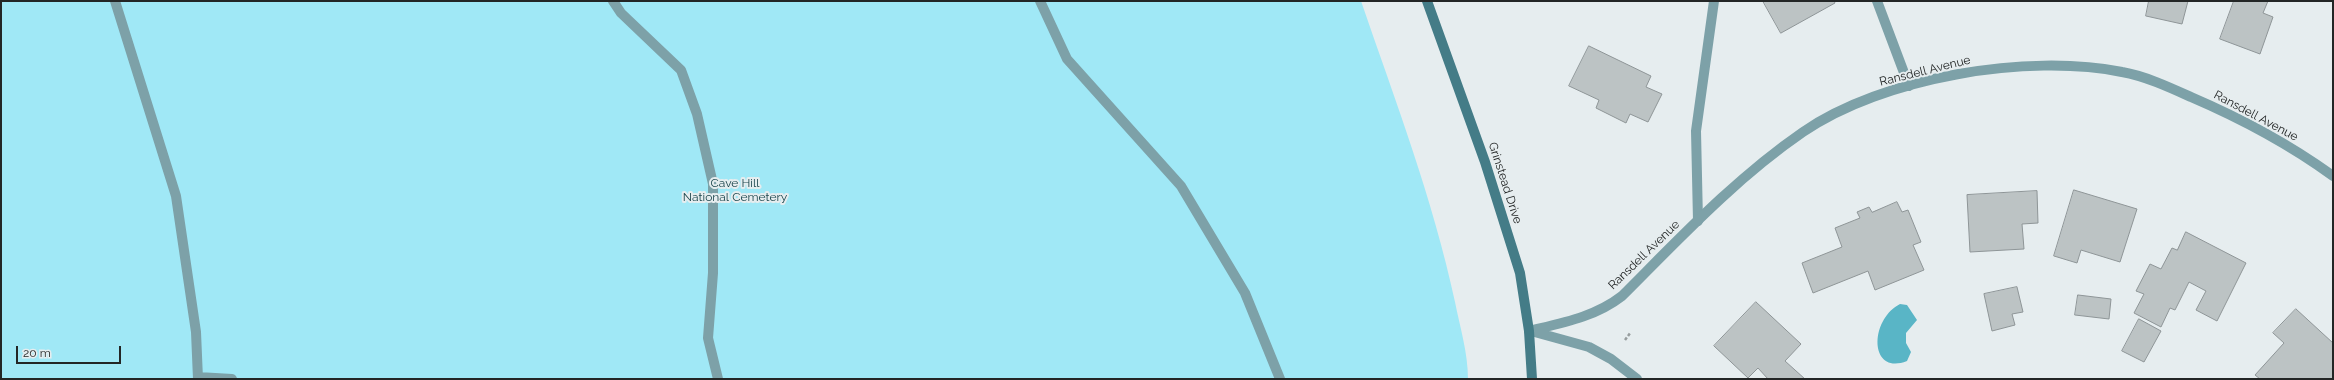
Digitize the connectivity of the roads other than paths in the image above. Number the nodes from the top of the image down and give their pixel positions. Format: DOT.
graph roads {
  1 [pos="115,1"];
  2 [pos="613,1"];
  3 [pos="1040,1"];
  4 [pos="1427,1"];
  5 [pos="1714,1"];
  6 [pos="1877,1"];
  7 [pos="1910,86"];
  8 [pos="2333,176"];
  9 [pos="1698,220"];
  10 [pos="1529,331"];
  11 [pos="198,378"];
  12 [pos="232,379"];
  13 [pos="718,379"];
  14 [pos="1280,379"];
  15 [pos="1532,379"];
  16 [pos="1637,379"];
  1 -- 11 [label="street"];
  2 -- 13 [label="street"];
  3 -- 14 [label="street"];
  4 -- 10 [label="main road, Grinstead Drive"];
  5 -- 9 [label="street"];
  6 -- 7 [label="street"];
  7 -- 8 [label="street, Ransdell Avenue"];
  7 -- 9 [label="street, Ransdell Avenue"];
  9 -- 10 [label="street, Ransdell Avenue"];
  10 -- 15 [label="main road, Grinstead Drive"];
  10 -- 16 [label="street"];
  11 -- 12 [label="street"];
}
